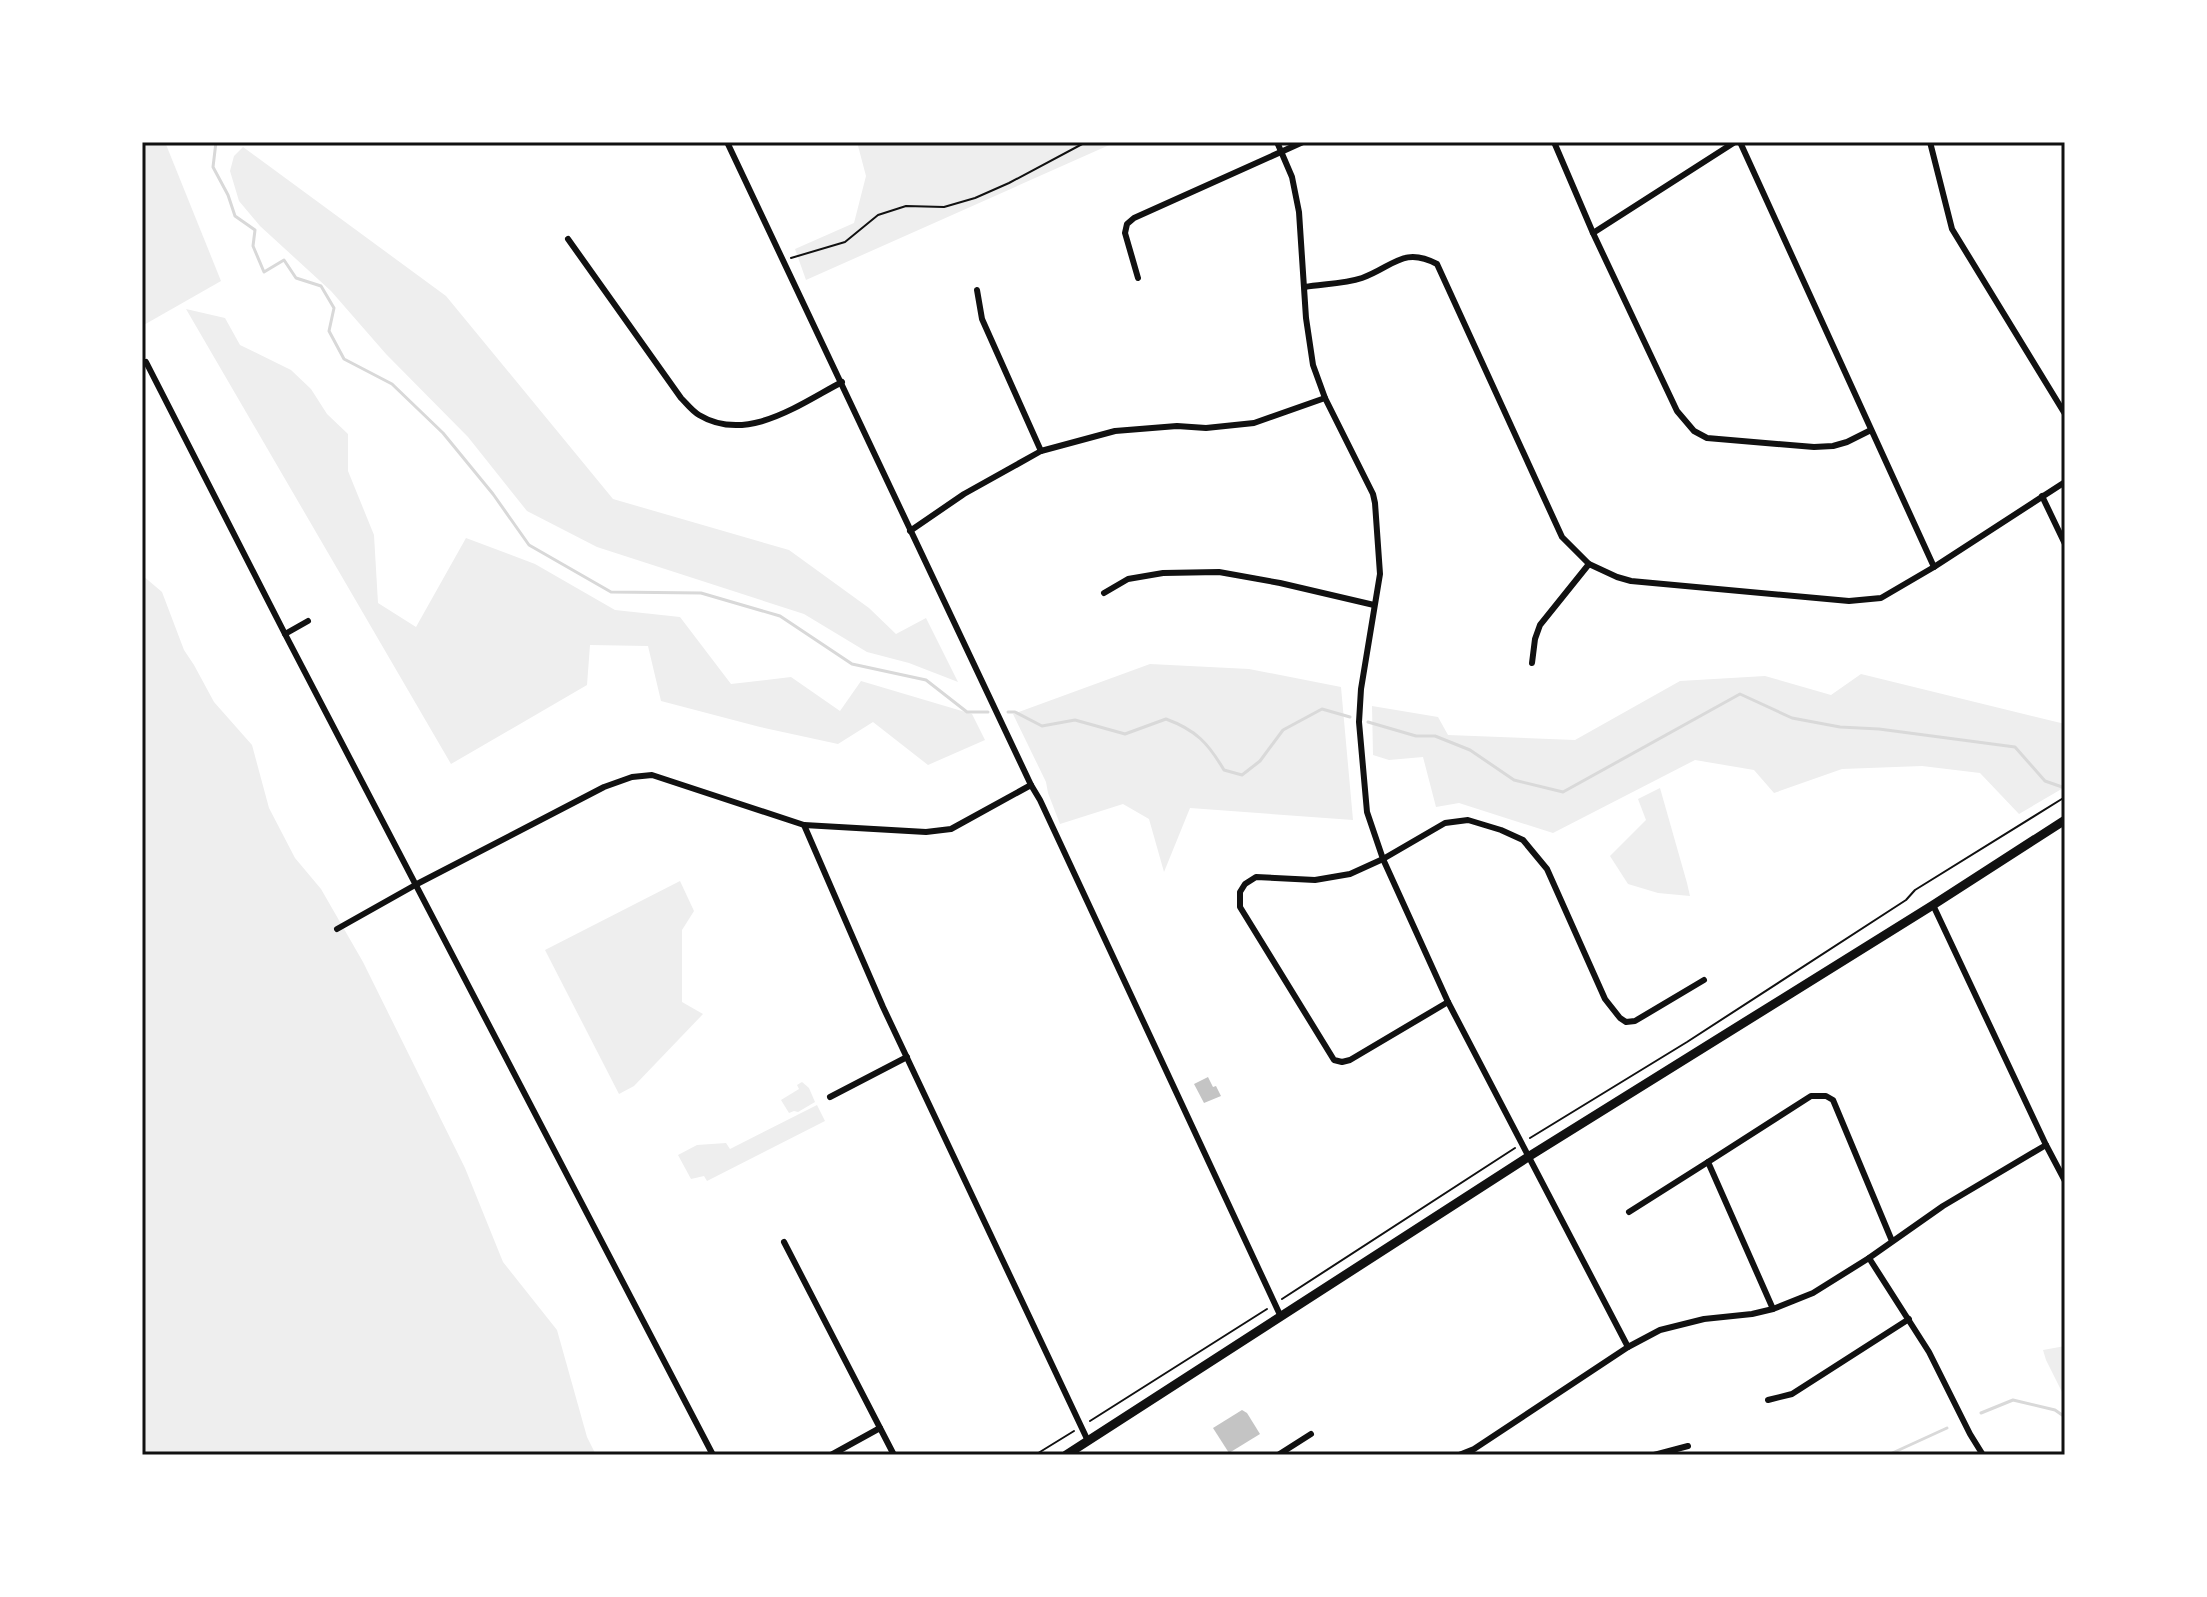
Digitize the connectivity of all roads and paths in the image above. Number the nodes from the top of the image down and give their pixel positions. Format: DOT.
graph roads {
  1 [pos="727,142"];
  2 [pos="1086,142"];
  3 [pos="1277,142"];
  4 [pos="1303,142"];
  5 [pos="1554,142"];
  6 [pos="1738,142"];
  7 [pos="1930,142"];
  8 [pos="1282,152"];
  9 [pos="1593,233"];
  10 [pos="568,239"];
  11 [pos="784,261"];
  12 [pos="1138,278"];
  13 [pos="1305,287"];
  14 [pos="977,290"];
  15 [pos="146,362"];
  16 [pos="842,382"];
  17 [pos="1325,398"];
  18 [pos="2065,414"];
  19 [pos="1871,430"];
  20 [pos="1041,451"];
  21 [pos="2065,482"];
  22 [pos="2042,496"];
  23 [pos="910,531"];
  24 [pos="2065,544"];
  25 [pos="1589,564"];
  26 [pos="1934,567"];
  27 [pos="1104,593"];
  28 [pos="1374,605"];
  29 [pos="308,621"];
  30 [pos="285,634"];
  31 [pos="1532,663"];
  32 [pos="1031,785"];
  33 [pos="2065,797"];
  34 [pos="2065,820"];
  35 [pos="804,825"];
  36 [pos="1383,859"];
  37 [pos="417,884"];
  38 [pos="1933,905"];
  39 [pos="337,929"];
  40 [pos="1704,980"];
  41 [pos="1448,1002"];
  42 [pos="907,1057"];
  43 [pos="830,1097"];
  44 [pos="1536,1134"];
  45 [pos="2046,1145"];
  46 [pos="1506,1153"];
  47 [pos="1528,1157"];
  48 [pos="1708,1162"];
  49 [pos="2065,1181"];
  50 [pos="1629,1212"];
  51 [pos="1892,1241"];
  52 [pos="784,1242"];
  53 [pos="1869,1258"];
  54 [pos="1289,1293"];
  55 [pos="1773,1309"];
  56 [pos="1264,1311"];
  57 [pos="1281,1317"];
  58 [pos="1909,1319"];
  59 [pos="1628,1347"];
  60 [pos="1768,1400"];
  61 [pos="1092,1420"];
  62 [pos="880,1428"];
  63 [pos="1072,1433"];
  64 [pos="1311,1434"];
  65 [pos="1088,1441"];
  66 [pos="1688,1446"];
  67 [pos="1476,1452"];
  68 [pos="713,1455"];
  69 [pos="831,1455"];
  70 [pos="894,1455"];
  71 [pos="1035,1455"];
  72 [pos="1066,1455"];
  73 [pos="1278,1455"];
  74 [pos="1459,1455"];
  75 [pos="1654,1455"];
  76 [pos="1983,1455"];
  1 -- 11 [label="street"];
  2 -- 11 [label="path"];
  3 -- 8 [label="street"];
  4 -- 8 [label="street"];
  5 -- 9 [label="street"];
  6 -- 9 [label="street"];
  6 -- 19 [label="street"];
  7 -- 18 [label="street"];
  8 -- 12 [label="street"];
  8 -- 13 [label="street"];
  9 -- 19 [label="street"];
  10 -- 16 [label="street"];
  11 -- 16 [label="street"];
  13 -- 17 [label="street"];
  13 -- 25 [label="street"];
  14 -- 20 [label="street"];
  15 -- 30 [label="street"];
  16 -- 23 [label="street"];
  17 -- 20 [label="street"];
  17 -- 28 [label="street"];
  19 -- 26 [label="street"];
  20 -- 23 [label="street"];
  21 -- 22 [label="street"];
  22 -- 24 [label="street"];
  22 -- 26 [label="street"];
  23 -- 32 [label="street"];
  25 -- 26 [label="street"];
  25 -- 31 [label="street"];
  27 -- 28 [label="street"];
  28 -- 36 [label="street"];
  29 -- 30 [label="street"];
  30 -- 37 [label="street"];
  32 -- 35 [label="street"];
  32 -- 57 [label="street"];
  33 -- 44 [label="path"];
  34 -- 38 [label="main road"];
  35 -- 37 [label="street"];
  35 -- 42 [label="street"];
  36 -- 40 [label="street"];
  36 -- 41 [label="street"];
  36 -- 41 [label="street"];
  37 -- 39 [label="street"];
  37 -- 68 [label="street"];
  38 -- 45 [label="street"];
  38 -- 47 [label="main road"];
  41 -- 47 [label="street"];
  42 -- 43 [label="street"];
  42 -- 65 [label="street"];
  45 -- 49 [label="street"];
  45 -- 51 [label="street"];
  46 -- 54 [label="path"];
  47 -- 57 [label="main road"];
  47 -- 59 [label="street"];
  48 -- 50 [label="street"];
  48 -- 51 [label="street"];
  48 -- 55 [label="street"];
  51 -- 53 [label="street"];
  52 -- 62 [label="street"];
  53 -- 55 [label="street"];
  53 -- 58 [label="street"];
  55 -- 59 [label="street"];
  56 -- 61 [label="path"];
  57 -- 65 [label="main road"];
  58 -- 60 [label="street"];
  58 -- 76 [label="street"];
  59 -- 67 [label="street"];
  62 -- 69 [label="street"];
  62 -- 70 [label="street"];
  63 -- 71 [label="path"];
  64 -- 73 [label="street"];
  65 -- 72 [label="main road"];
  66 -- 75 [label="street"];
  67 -- 74 [label="street"];
}
